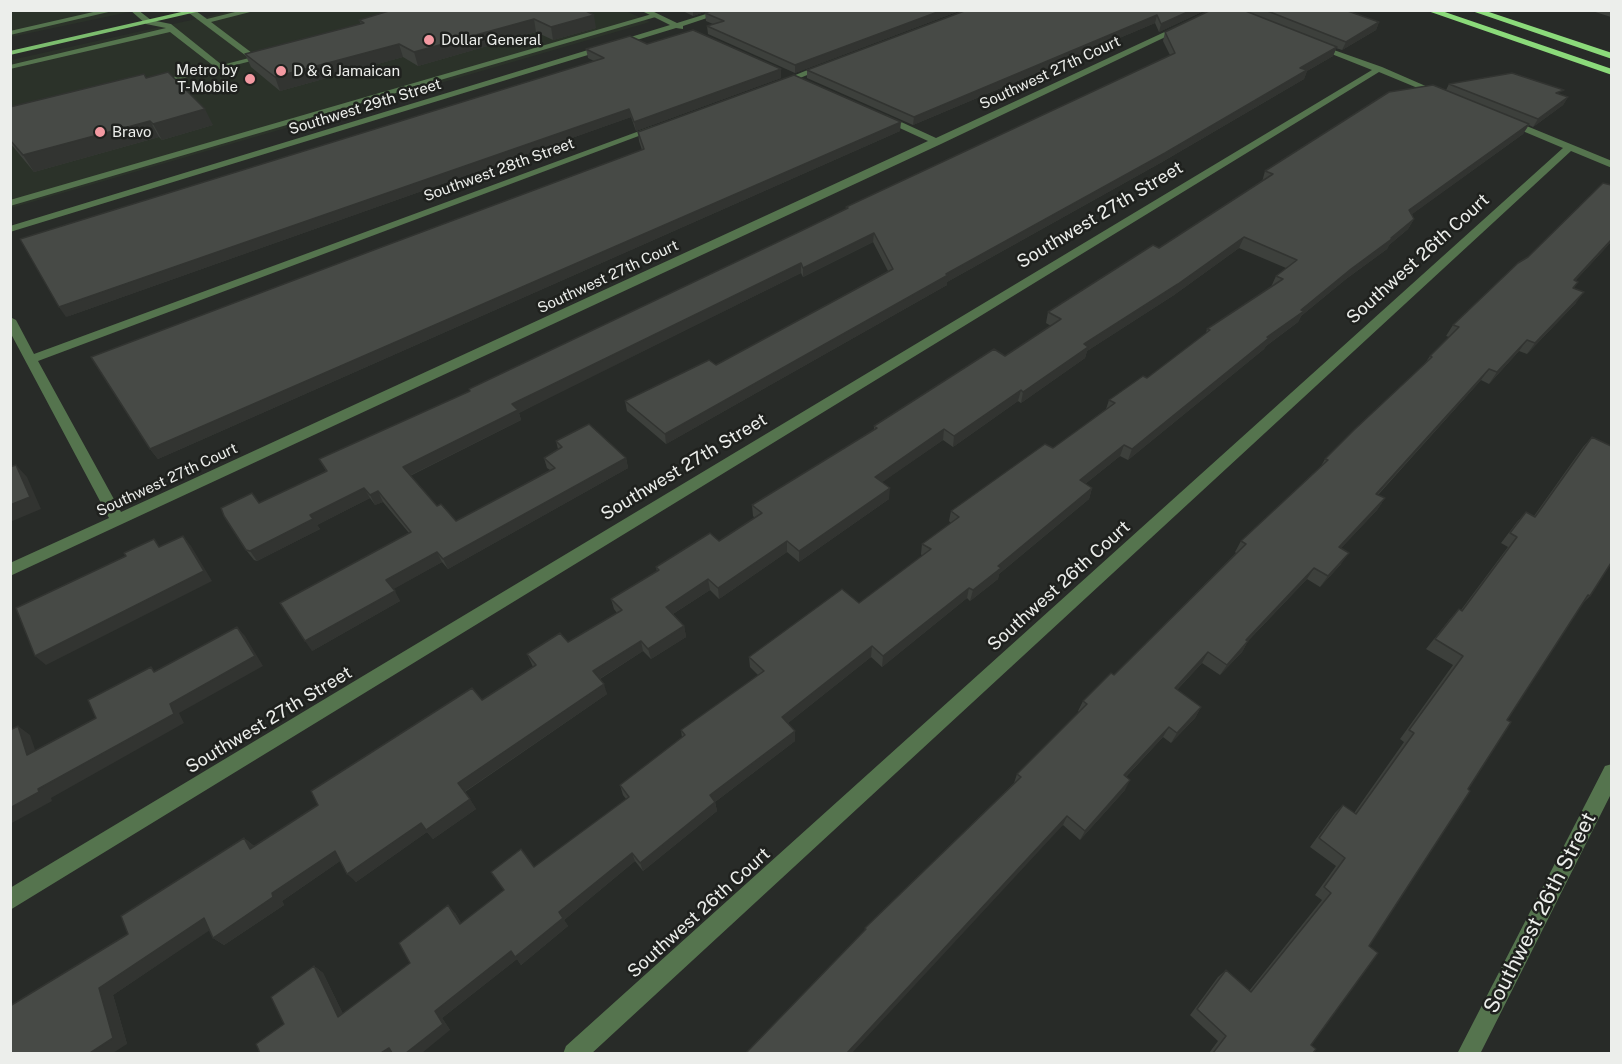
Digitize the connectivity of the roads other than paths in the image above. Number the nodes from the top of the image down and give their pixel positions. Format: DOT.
graph roads {
  1 [pos="114,10"];
  2 [pos="163,10"];
  3 [pos="255,10"];
  4 [pos="643,10"];
  5 [pos="728,10"];
  6 [pos="1219,10"];
  7 [pos="1429,10"];
  8 [pos="1473,10"];
  9 [pos="195,11"];
  10 [pos="136,13"];
  11 [pos="655,16"];
  12 [pos="206,21"];
  13 [pos="149,22"];
  14 [pos="677,26"];
  15 [pos="172,29"];
  16 [pos="688,31"];
  17 [pos="10,33"];
  18 [pos="1303,40"];
  19 [pos="10,44"];
  20 [pos="10,53"];
  21 [pos="277,54"];
  22 [pos="1611,56"];
  23 [pos="255,59"];
  24 [pos="838,62"];
  25 [pos="10,67"];
  26 [pos="221,68"];
  27 [pos="1379,69"];
  28 [pos="1611,72"];
  29 [pos="784,73"];
  30 [pos="795,77"];
  31 [pos="805,82"];
  32 [pos="772,86"];
  33 [pos="146,87"];
  34 [pos="1453,99"];
  35 [pos="876,114"];
  36 [pos="1496,117"];
  37 [pos="671,123"];
  38 [pos="938,142"];
  39 [pos="1570,147"];
  40 [pos="1611,165"];
  41 [pos="10,203"];
  42 [pos="10,229"];
  43 [pos="11,322"];
  44 [pos="31,358"];
  45 [pos="117,519"];
  46 [pos="10,570"];
  47 [pos="1611,772"];
  48 [pos="10,900"];
  49 [pos="574,1053"];
  50 [pos="1468,1053"];
  1 -- 17 [label="street"];
  2 -- 10 [label="main road"];
  3 -- 12 [label="street"];
  4 -- 11 [label="street"];
  5 -- 14 [label="street, Southwest 29th Street"];
  6 -- 38 [label="street, Southwest 27th Court"];
  7 -- 28 [label="highway"];
  8 -- 22 [label="highway"];
  9 -- 12 [label="street"];
  9 -- 13 [label="main road"];
  10 -- 13 [label="street"];
  10 -- 19 [label="main road"];
  11 -- 14 [label="street"];
  11 -- 41 [label="street"];
  12 -- 23 [label="street"];
  13 -- 15 [label="street"];
  13 -- 20 [label="main road"];
  14 -- 16 [label="street"];
  14 -- 42 [label="street, Southwest 29th Street"];
  15 -- 25 [label="street"];
  15 -- 26 [label="street"];
  18 -- 27 [label="street"];
  21 -- 23 [label="street"];
  23 -- 26 [label="street"];
  24 -- 30 [label="street"];
  26 -- 33 [label="street"];
  27 -- 34 [label="street"];
  27 -- 48 [label="street, Southwest 27th Street"];
  29 -- 30 [label="street"];
  30 -- 31 [label="street"];
  30 -- 32 [label="street"];
  35 -- 38 [label="street"];
  36 -- 39 [label="street"];
  37 -- 44 [label="street, Southwest 28th Street"];
  38 -- 45 [label="street, Southwest 27th Court"];
  39 -- 40 [label="street"];
  39 -- 49 [label="street, Southwest 26th Court"];
  43 -- 44 [label="street"];
  44 -- 45 [label="street"];
  45 -- 46 [label="street, Southwest 27th Court"];
  47 -- 50 [label="street, Southwest 26th Street"];
}
